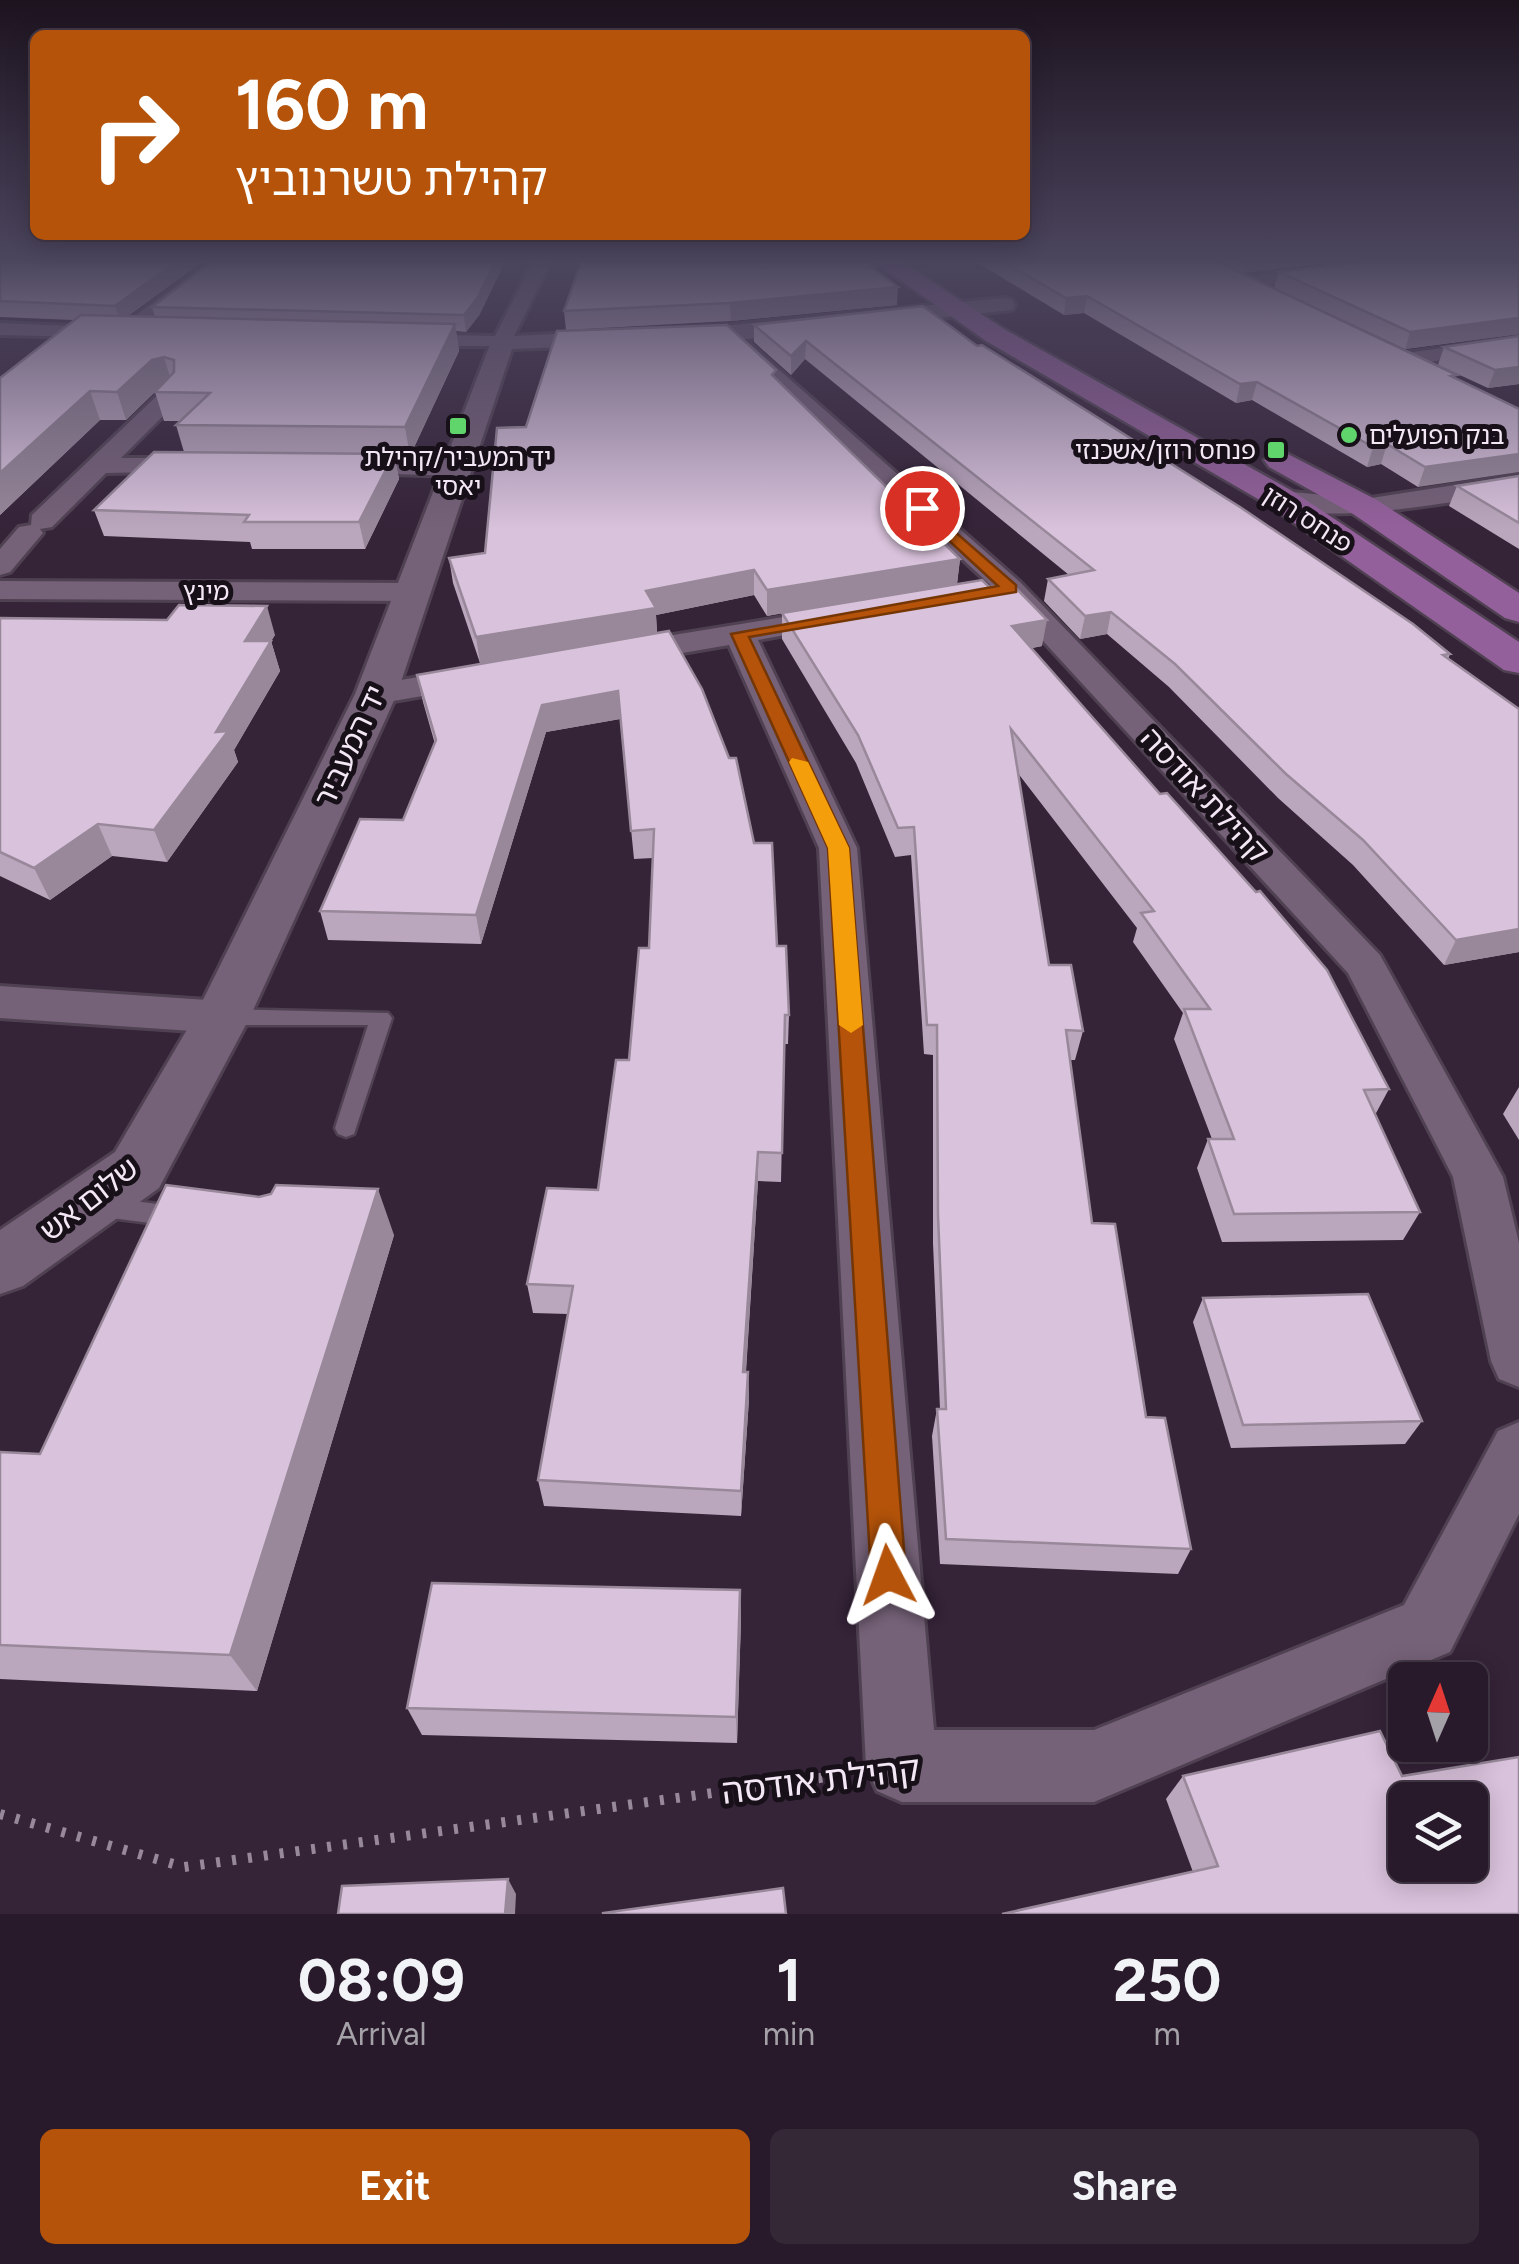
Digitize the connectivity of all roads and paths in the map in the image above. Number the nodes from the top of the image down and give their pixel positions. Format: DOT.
graph roads {
  1 [pos="499,351"];
  2 [pos="749,351"];
  3 [pos="1049,351"];
  4 [pos="1079,351"];
  5 [pos="1437,351"];
  6 [pos="1101,360"];
  7 [pos="1434,376"];
  8 [pos="171,395"];
  9 [pos="1249,443"];
  10 [pos="101,465"];
  11 [pos="220,466"];
  12 [pos="319,467"];
  13 [pos="458,468"];
  14 [pos="1519,483"];
  15 [pos="1282,499"];
  16 [pos="1365,507"];
  17 [pos="0,566"];
  18 [pos="0,590"];
  19 [pos="412,592"];
  20 [pos="1519,610"];
  21 [pos="875,611"];
  22 [pos="740,634"];
  23 [pos="584,659"];
  24 [pos="1519,661"];
  25 [pos="506,672"];
  26 [pos="376,694"];
  27 [pos="0,1002"];
  28 [pos="222,1016"];
  29 [pos="346,1128"];
  30 [pos="88,1204"];
  31 [pos="203,1220"];
  32 [pos="0,1266"];
  33 [pos="1519,1361"];
  34 [pos="1519,1451"];
  35 [pos="902,1766"];
  36 [pos="0,1814"];
  1 -- 13 [label="street, יד המעביר"];
  2 -- 33 [label="street, קהילת אודסה"];
  3 -- 15 [label="main road, פנחס רוזן"];
  4 -- 6 [label="main road, פנחס רוזן"];
  5 -- 7 [label="street"];
  8 -- 10 [label="street"];
  9 -- 16 [label="main road, פנחס רוזן"];
  10 -- 11 [label="street"];
  10 -- 17 [label="street"];
  12 -- 13 [label="street"];
  13 -- 19 [label="street, יד המעביר"];
  14 -- 16 [label="street"];
  15 -- 16 [label="street"];
  15 -- 24 [label="main road, פנחס רוזן"];
  16 -- 20 [label="main road, פנחס רוזן"];
  18 -- 19 [label="street, מינץ"];
  19 -- 26 [label="street, יד המעביר"];
  21 -- 22 [label="street"];
  22 -- 23 [label="street"];
  22 -- 35 [label="street"];
  25 -- 26 [label="street"];
  26 -- 28 [label="street, יד המעביר"];
  27 -- 28 [label="street"];
  28 -- 29 [label="lane"];
  28 -- 30 [label="street, שלום אש"];
  30 -- 31 [label="lane"];
  30 -- 32 [label="street, שלום אש"];
  34 -- 35 [label="street, קהילת אודסה"];
  35 -- 36 [label="path, קהילת אודסה"];
}
